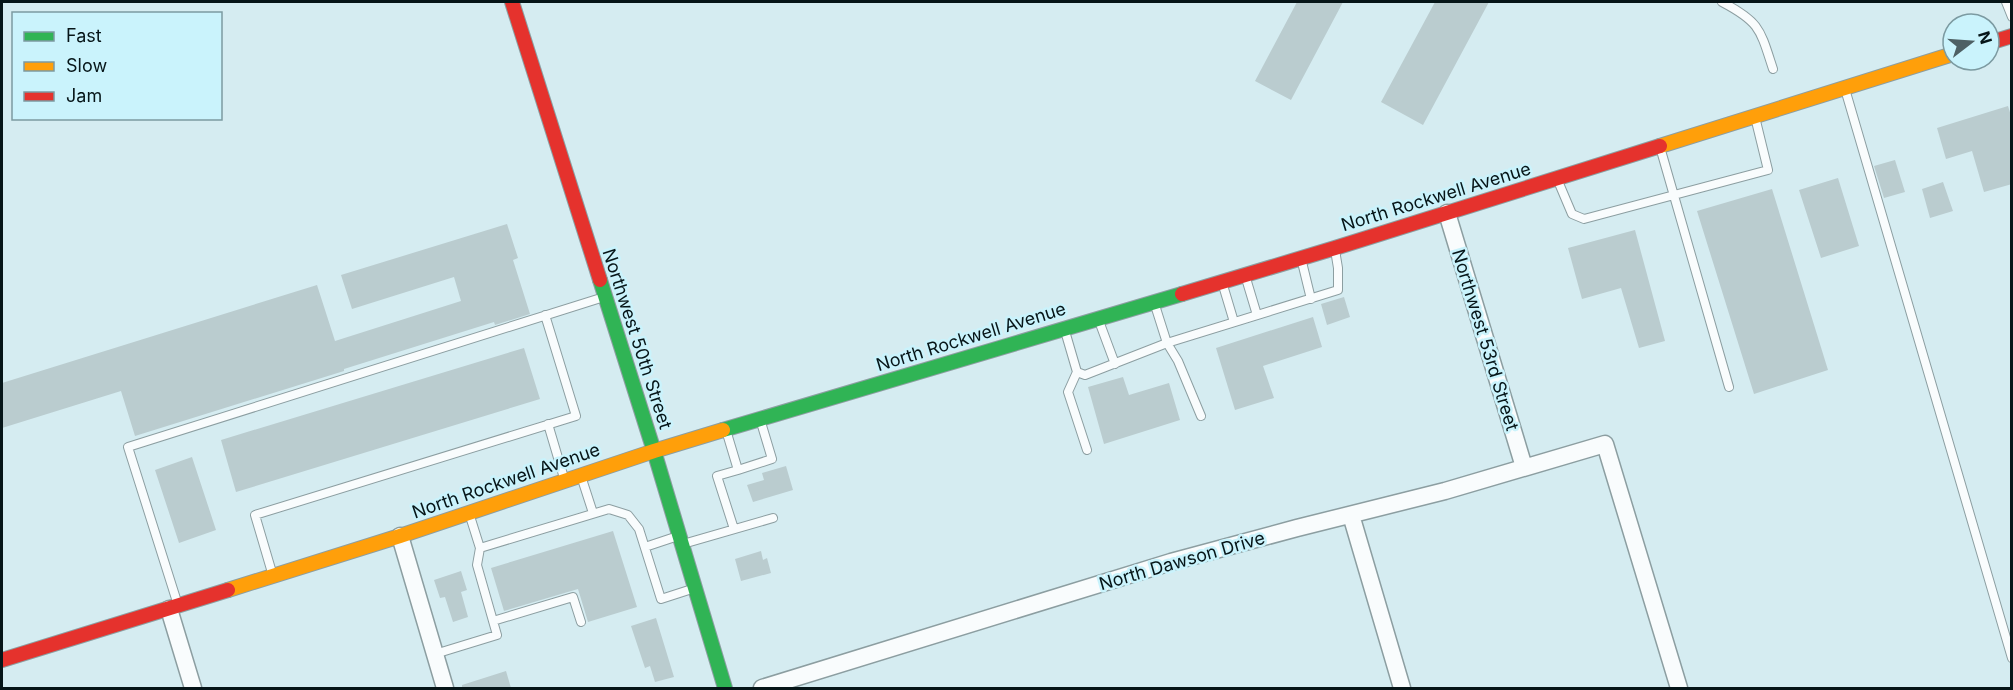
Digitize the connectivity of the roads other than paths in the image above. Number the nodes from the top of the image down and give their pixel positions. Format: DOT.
graph roads {
  1 [pos="512,2"];
  2 [pos="1722,2"];
  3 [pos="2006,2"];
  4 [pos="2012,16"];
  5 [pos="1941,58"];
  6 [pos="1773,69"];
  7 [pos="1845,88"];
  8 [pos="1755,116"];
  9 [pos="1660,146"];
  10 [pos="1557,178"];
  11 [pos="1674,196"];
  12 [pos="1447,213"];
  13 [pos="1335,248"];
  14 [pos="1301,258"];
  15 [pos="1245,274"];
  16 [pos="1222,281"];
  17 [pos="604,296"];
  18 [pos="1311,299"];
  19 [pos="1154,301"];
  20 [pos="545,315"];
  21 [pos="1257,315"];
  22 [pos="1098,318"];
  23 [pos="1234,322"];
  24 [pos="1064,328"];
  25 [pos="1167,343"];
  26 [pos="1114,364"];
  27 [pos="1077,372"];
  28 [pos="1729,387"];
  29 [pos="1201,416"];
  30 [pos="760,419"];
  31 [pos="548,424"];
  32 [pos="726,429"];
  33 [pos="1087,450"];
  34 [pos="654,451"];
  35 [pos="1524,467"];
  36 [pos="738,470"];
  37 [pos="581,475"];
  38 [pos="565,481"];
  39 [pos="469,513"];
  40 [pos="593,513"];
  41 [pos="1351,515"];
  42 [pos="774,518"];
  43 [pos="734,530"];
  44 [pos="400,536"];
  45 [pos="681,540"];
  46 [pos="645,547"];
  47 [pos="480,548"];
  48 [pos="273,576"];
  49 [pos="695,588"];
  50 [pos="173,607"];
  51 [pos="493,621"];
  52 [pos="581,622"];
  53 [pos="435,654"];
  54 [pos="2012,658"];
  55 [pos="2,660"];
  56 [pos="193,688"];
  57 [pos="445,688"];
  58 [pos="725,688"];
  59 [pos="762,688"];
  60 [pos="1402,688"];
  61 [pos="1679,688"];
  1 -- 17 [label="main road, Northwest 50th Street"];
  2 -- 6 [label="lane"];
  3 -- 4 [label="lane"];
  5 -- 7 [label="main road, North Rockwell Avenue"];
  7 -- 8 [label="main road, North Rockwell Avenue"];
  7 -- 54 [label="lane"];
  8 -- 9 [label="main road, North Rockwell Avenue"];
  8 -- 11 [label="lane"];
  9 -- 10 [label="main road, North Rockwell Avenue"];
  9 -- 11 [label="lane"];
  10 -- 11 [label="lane"];
  10 -- 12 [label="main road, North Rockwell Avenue"];
  11 -- 28 [label="lane"];
  12 -- 13 [label="main road, North Rockwell Avenue"];
  12 -- 35 [label="street, Northwest 53rd Street"];
  13 -- 14 [label="main road, North Rockwell Avenue"];
  13 -- 18 [label="lane"];
  14 -- 15 [label="main road, North Rockwell Avenue"];
  14 -- 18 [label="lane"];
  15 -- 16 [label="main road, North Rockwell Avenue"];
  15 -- 21 [label="lane"];
  16 -- 19 [label="main road, North Rockwell Avenue"];
  16 -- 23 [label="lane"];
  17 -- 20 [label="lane"];
  17 -- 34 [label="main road, Northwest 50th Street"];
  18 -- 21 [label="lane"];
  19 -- 22 [label="main road, North Rockwell Avenue"];
  19 -- 25 [label="lane"];
  20 -- 31 [label="lane"];
  20 -- 50 [label="lane"];
  21 -- 23 [label="lane"];
  22 -- 24 [label="main road, North Rockwell Avenue"];
  22 -- 26 [label="lane"];
  23 -- 25 [label="lane"];
  24 -- 27 [label="lane"];
  24 -- 30 [label="main road, North Rockwell Avenue"];
  25 -- 26 [label="lane"];
  25 -- 29 [label="lane"];
  26 -- 27 [label="lane"];
  27 -- 33 [label="lane"];
  30 -- 32 [label="main road, North Rockwell Avenue"];
  30 -- 36 [label="lane"];
  31 -- 38 [label="lane"];
  31 -- 48 [label="lane"];
  32 -- 34 [label="main road, North Rockwell Avenue"];
  32 -- 36 [label="lane"];
  34 -- 37 [label="main road, North Rockwell Avenue"];
  34 -- 45 [label="main road, Northwest 50th Street"];
  35 -- 41 [label="street, North Dawson Drive"];
  35 -- 61 [label="street, North Dawson Drive"];
  36 -- 43 [label="lane"];
  37 -- 38 [label="main road, North Rockwell Avenue"];
  37 -- 40 [label="lane"];
  38 -- 39 [label="main road, North Rockwell Avenue"];
  39 -- 44 [label="main road, North Rockwell Avenue"];
  39 -- 47 [label="lane"];
  40 -- 46 [label="lane"];
  40 -- 47 [label="lane"];
  41 -- 59 [label="street, North Dawson Drive"];
  41 -- 60 [label="street"];
  42 -- 43 [label="lane"];
  43 -- 45 [label="lane"];
  44 -- 48 [label="main road, North Rockwell Avenue"];
  44 -- 53 [label="street"];
  45 -- 46 [label="lane"];
  45 -- 49 [label="main road, Northwest 50th Street"];
  46 -- 49 [label="lane"];
  47 -- 51 [label="lane"];
  48 -- 50 [label="main road, North Rockwell Avenue"];
  49 -- 58 [label="main road, Northwest 50th Street"];
  50 -- 55 [label="main road, North Rockwell Avenue"];
  50 -- 56 [label="street"];
  51 -- 52 [label="lane"];
  51 -- 53 [label="lane"];
  53 -- 57 [label="street"];
}
